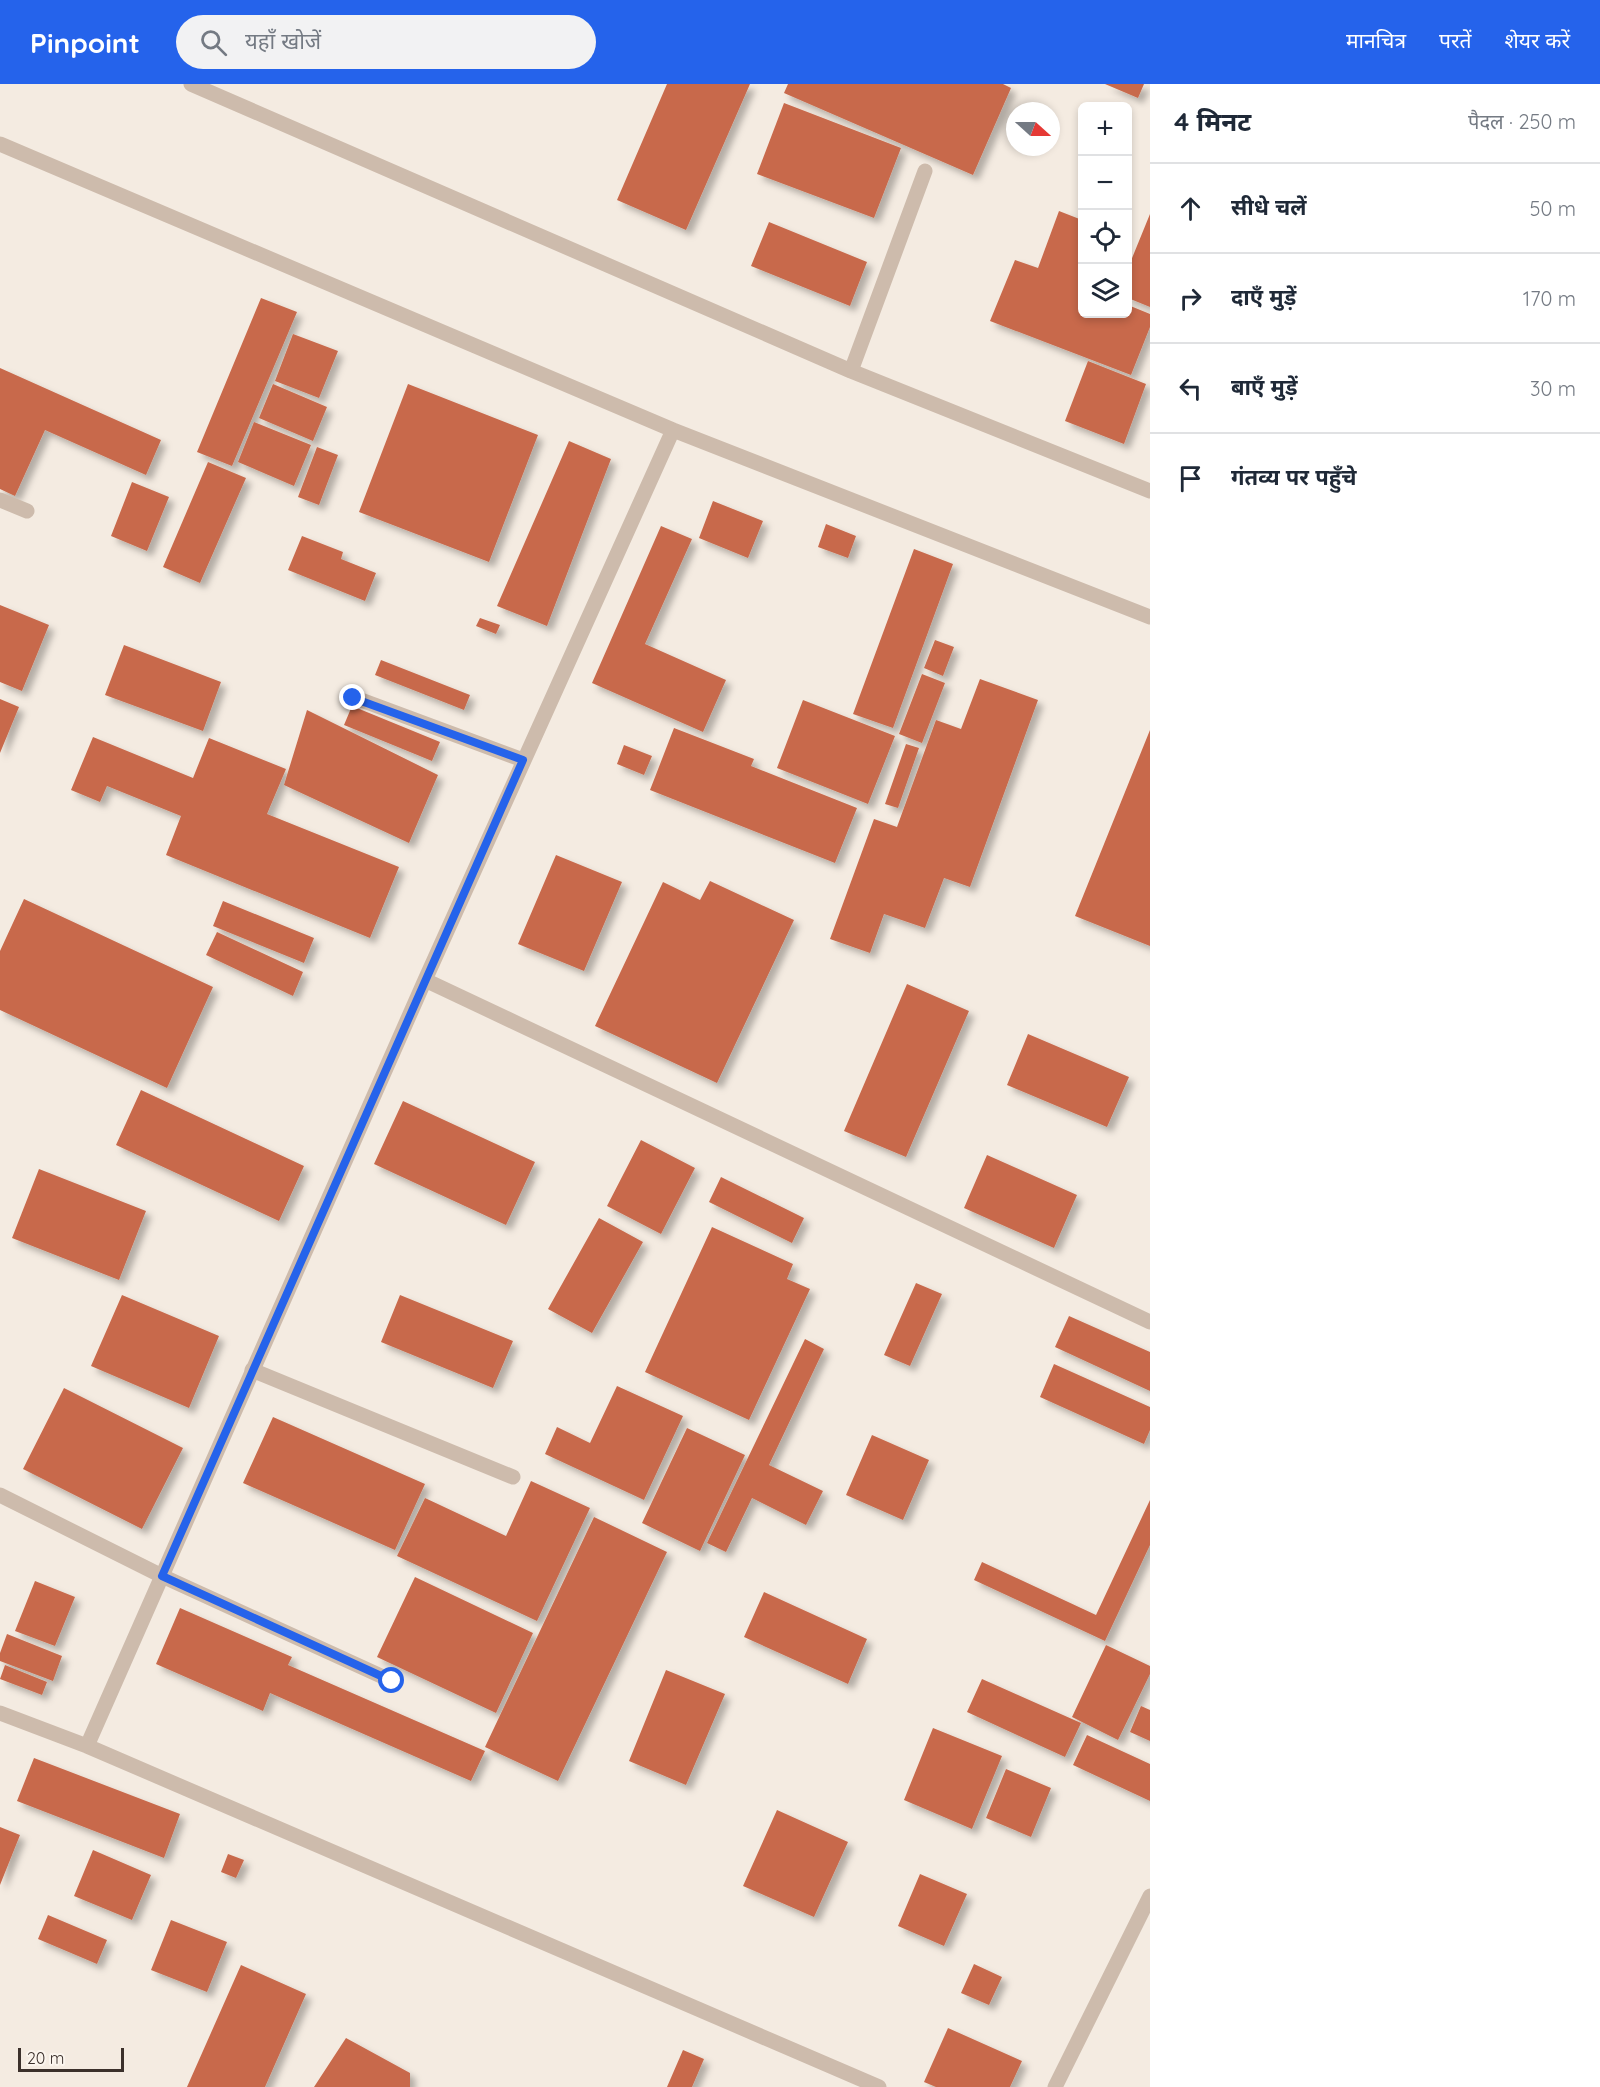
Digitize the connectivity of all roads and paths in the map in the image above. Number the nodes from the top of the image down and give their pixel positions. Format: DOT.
graph roads {
  1 [pos="191,84"];
  2 [pos="0,144"];
  3 [pos="925,171"];
  4 [pos="851,371"];
  5 [pos="673,430"];
  6 [pos="1150,491"];
  7 [pos="0,500"];
  8 [pos="27,511"];
  9 [pos="1150,617"];
  10 [pos="353,698"];
  11 [pos="523,760"];
  12 [pos="425,980"];
  13 [pos="1150,1322"];
  14 [pos="252,1370"];
  15 [pos="513,1477"];
  16 [pos="0,1496"];
  17 [pos="162,1576"];
  18 [pos="392,1681"];
  19 [pos="0,1713"];
  20 [pos="87,1746"];
  21 [pos="1150,1896"];
  22 [pos="879,2087"];
  23 [pos="1055,2087"];
  1 -- 4 [label="street"];
  2 -- 5 [label="street"];
  3 -- 4 [label="street"];
  4 -- 6 [label="street"];
  5 -- 9 [label="street"];
  5 -- 11 [label="street"];
  7 -- 8 [label="street"];
  10 -- 11 [label="street"];
  11 -- 12 [label="street"];
  12 -- 13 [label="street"];
  12 -- 14 [label="street"];
  14 -- 15 [label="street"];
  14 -- 17 [label="street"];
  16 -- 17 [label="street"];
  17 -- 18 [label="street"];
  17 -- 20 [label="street"];
  19 -- 20 [label="street"];
  20 -- 22 [label="street"];
  21 -- 23 [label="street"];
}
